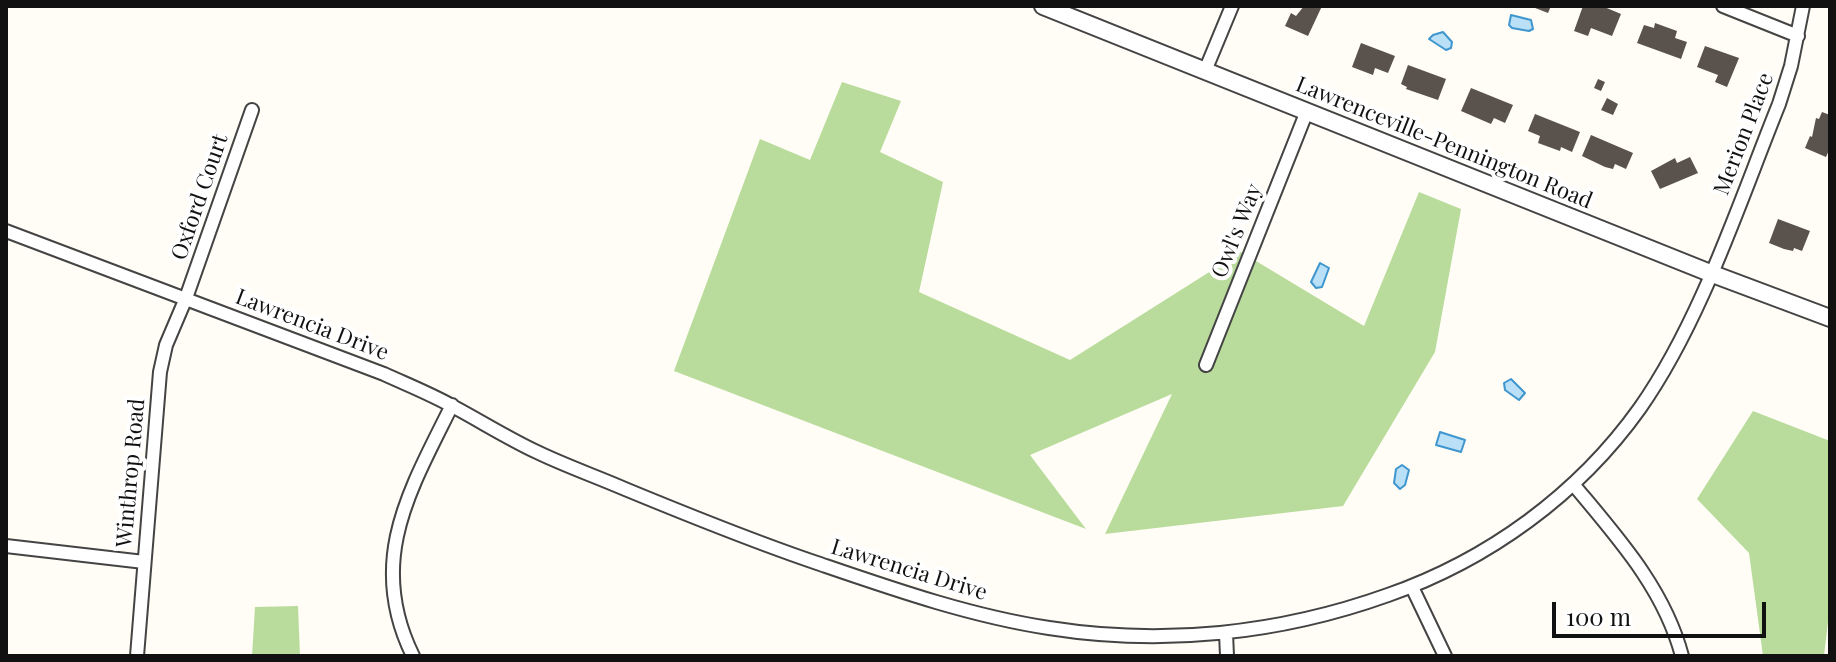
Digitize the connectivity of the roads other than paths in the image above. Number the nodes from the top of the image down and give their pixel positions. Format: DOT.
graph roads {
  1 [pos="1043,6"];
  2 [pos="1232,6"];
  3 [pos="1723,6"];
  4 [pos="1803,6"];
  5 [pos="1798,36"];
  6 [pos="1205,71"];
  7 [pos="252,110"];
  8 [pos="1307,111"];
  9 [pos="6,231"];
  10 [pos="1710,273"];
  11 [pos="186,298"];
  12 [pos="1830,318"];
  13 [pos="1206,365"];
  14 [pos="452,405"];
  15 [pos="1573,484"];
  16 [pos="6,546"];
  17 [pos="144,562"];
  18 [pos="1412,587"];
  19 [pos="1226,633"];
  20 [pos="137,656"];
  21 [pos="413,656"];
  22 [pos="1227,656"];
  23 [pos="1445,656"];
  24 [pos="1682,656"];
  1 -- 6 [label="street, Lawrenceville-Pennington Road"];
  2 -- 6 [label="street"];
  3 -- 5 [label="street"];
  4 -- 5 [label="street, Merion Place"];
  5 -- 10 [label="street, Merion Place"];
  6 -- 8 [label="street, Lawrenceville-Pennington Road"];
  7 -- 11 [label="street, Oxford Court"];
  8 -- 10 [label="street, Lawrenceville-Pennington Road"];
  8 -- 13 [label="street, Owl's Way"];
  9 -- 11 [label="street, Lawrencia Drive"];
  10 -- 12 [label="street, Lawrenceville-Pennington Road"];
  10 -- 15 [label="street, Lawrencia Drive"];
  11 -- 14 [label="street, Lawrencia Drive"];
  11 -- 17 [label="street, Winthrop Road"];
  14 -- 19 [label="street, Lawrencia Drive"];
  14 -- 21 [label="street"];
  15 -- 18 [label="street, Lawrencia Drive"];
  15 -- 24 [label="street"];
  16 -- 17 [label="street"];
  17 -- 20 [label="street, Winthrop Road"];
  18 -- 19 [label="street, Lawrencia Drive"];
  18 -- 23 [label="street"];
  19 -- 22 [label="street"];
}
